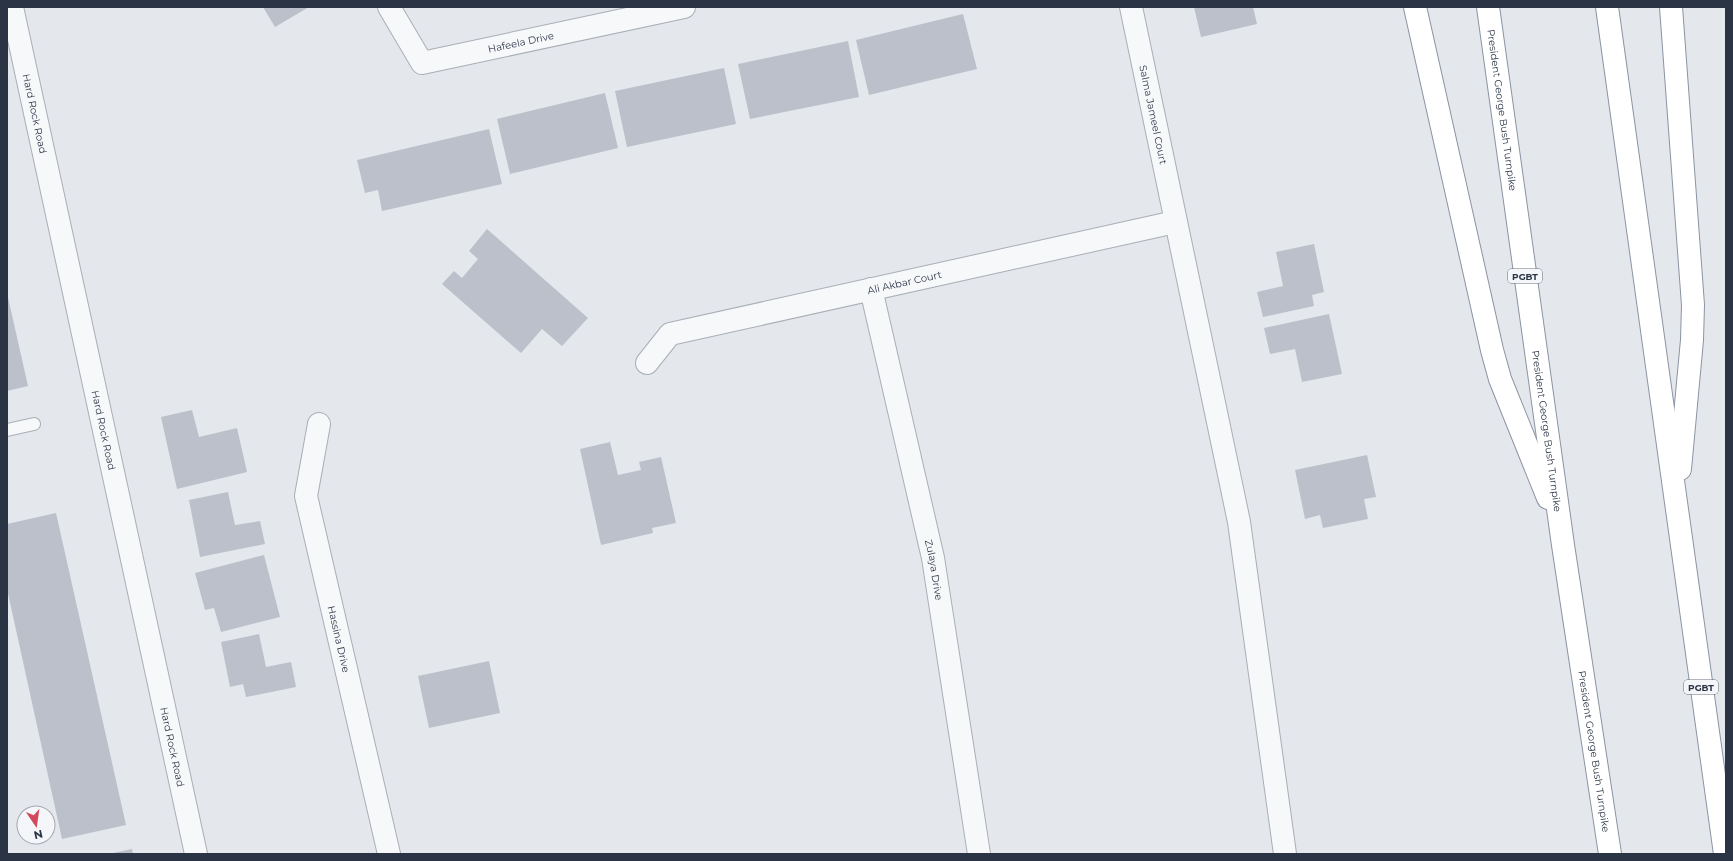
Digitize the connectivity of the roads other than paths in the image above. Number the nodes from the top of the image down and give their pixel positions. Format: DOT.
graph roads {
  1 [pos="12,7"];
  2 [pos="389,7"];
  3 [pos="684,7"];
  4 [pos="1131,7"];
  5 [pos="1415,7"];
  6 [pos="1488,7"];
  7 [pos="1607,7"];
  8 [pos="1671,7"];
  9 [pos="1175,222"];
  10 [pos="871,289"];
  11 [pos="647,363"];
  12 [pos="34,424"];
  13 [pos="319,424"];
  14 [pos="7,430"];
  15 [pos="1678,520"];
  16 [pos="1563,545"];
  17 [pos="196,854"];
  18 [pos="389,854"];
  19 [pos="979,854"];
  20 [pos="1285,854"];
  21 [pos="1610,854"];
  22 [pos="1725,854"];
  1 -- 17 [label="street, Hard Rock Road"];
  2 -- 3 [label="street, Hafeela Drive"];
  4 -- 9 [label="street, Salma Jameel Court"];
  5 -- 16 [label="highway"];
  6 -- 16 [label="highway, President George Bush Turnpike / PGBT"];
  7 -- 15 [label="highway, PGBT"];
  8 -- 15 [label="highway"];
  9 -- 10 [label="street, Ali Akbar Court"];
  9 -- 20 [label="street, Salma Jameel Court"];
  10 -- 11 [label="street, Ali Akbar Court"];
  10 -- 19 [label="street, Zulaya Drive"];
  12 -- 14 [label="lane"];
  13 -- 18 [label="street, Hassina Drive"];
  15 -- 22 [label="highway, PGBT"];
  16 -- 21 [label="highway, President George Bush Turnpike / PGBT"];
}
